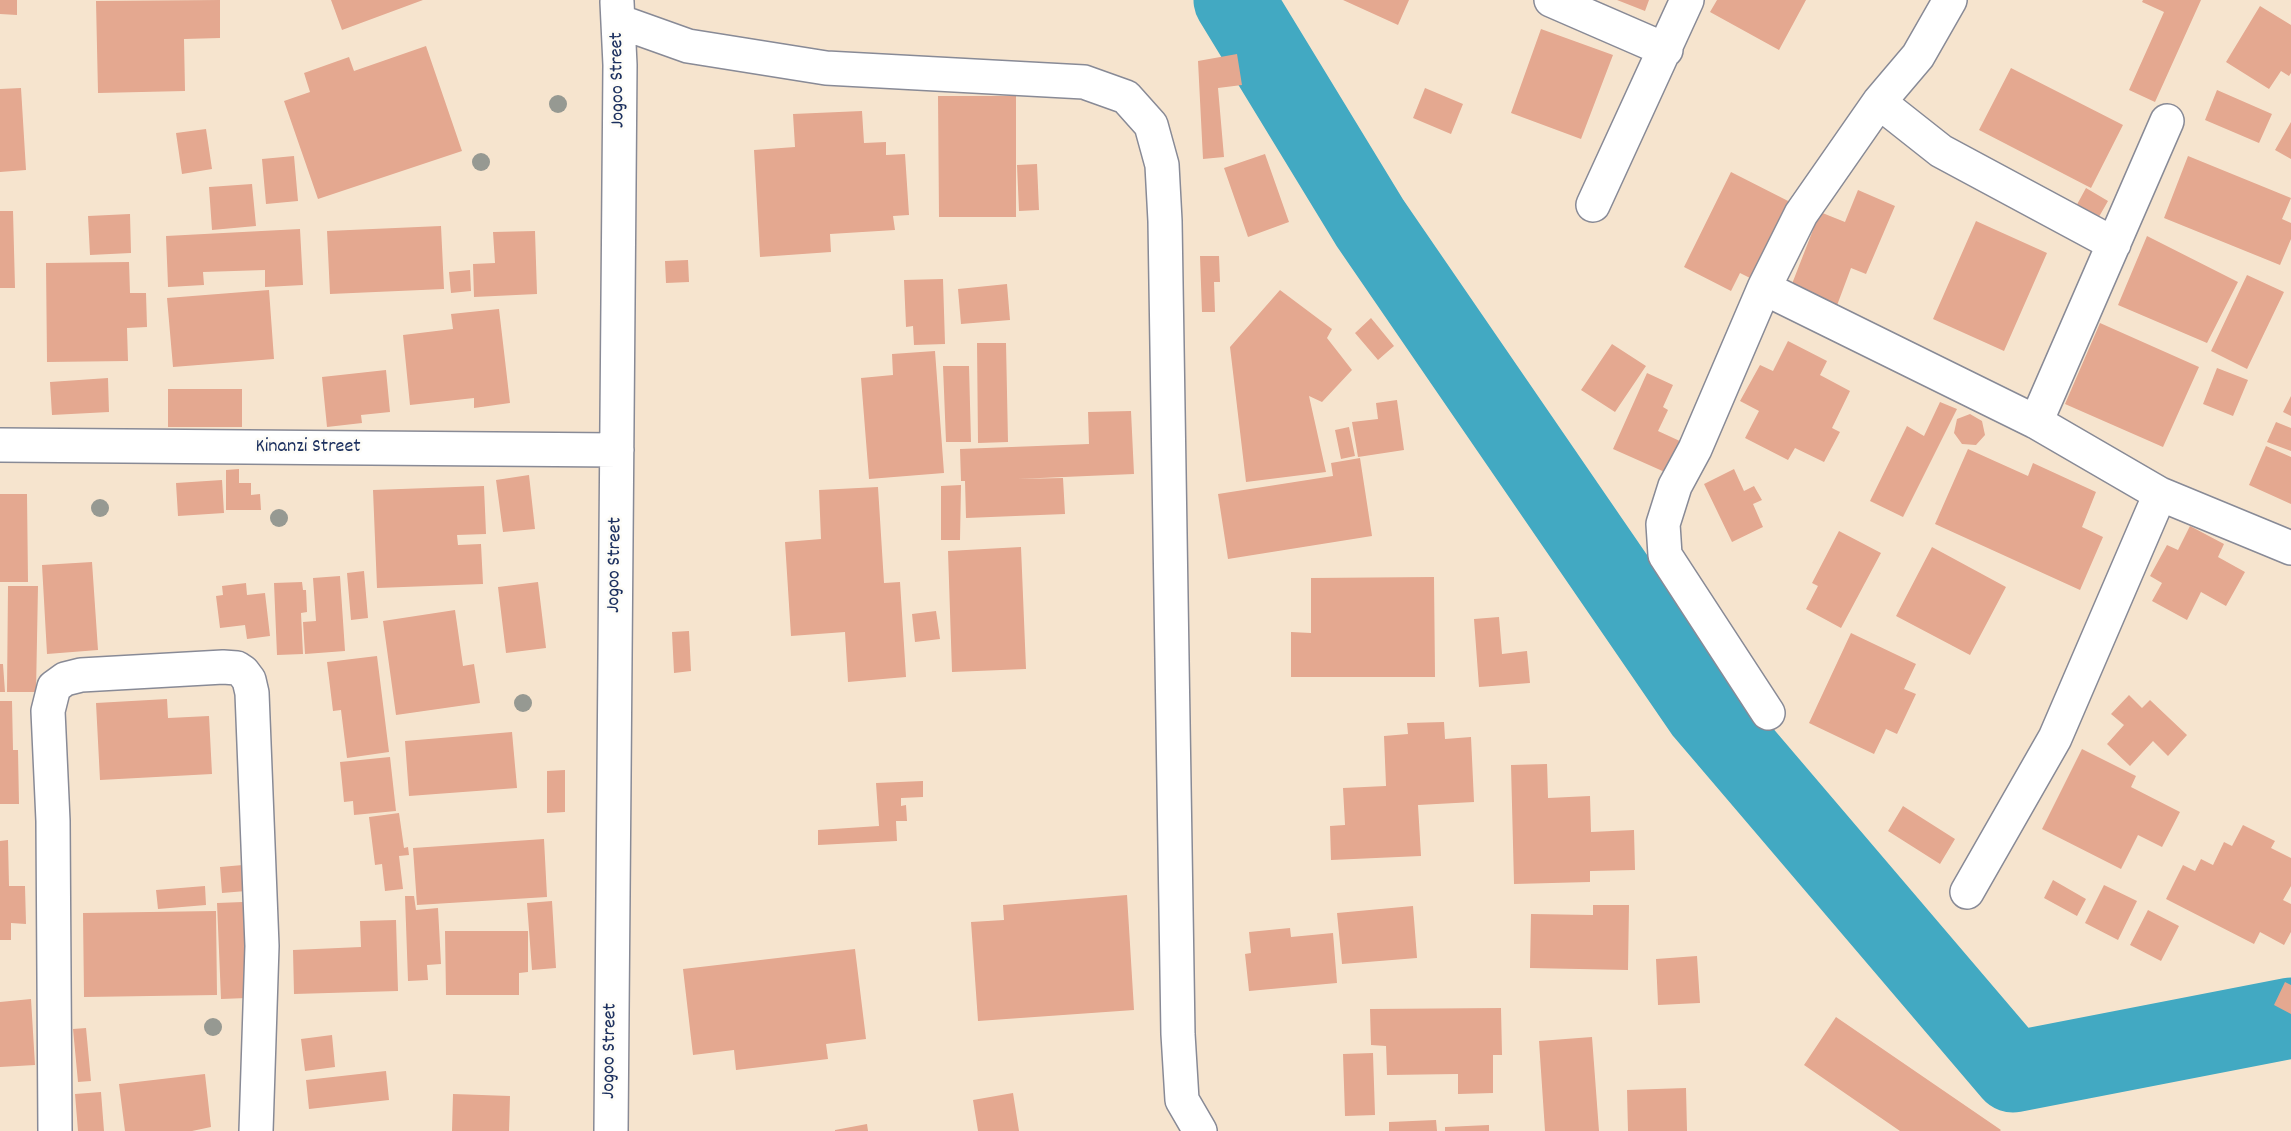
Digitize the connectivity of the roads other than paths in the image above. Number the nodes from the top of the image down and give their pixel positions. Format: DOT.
graph roads {
  1 [pos="1551,0"];
  2 [pos="1687,0"];
  3 [pos="1950,0"];
  4 [pos="617,11"];
  5 [pos="1666,50"];
  6 [pos="1879,102"];
  7 [pos="2167,122"];
  8 [pos="1593,205"];
  9 [pos="2114,244"];
  10 [pos="1764,288"];
  11 [pos="2036,422"];
  12 [pos="0,446"];
  13 [pos="617,450"];
  14 [pos="2160,494"];
  15 [pos="2291,548"];
  16 [pos="1768,713"];
  17 [pos="1967,891"];
  18 [pos="55,1131"];
  19 [pos="256,1131"];
  20 [pos="610,1131"];
  21 [pos="1200,1131"];
  1 -- 5 [label="street"];
  2 -- 5 [label="street"];
  3 -- 6 [label="street"];
  4 -- 13 [label="street, Jogoo Street"];
  4 -- 21 [label="street"];
  5 -- 8 [label="street"];
  6 -- 9 [label="street"];
  6 -- 10 [label="street"];
  7 -- 9 [label="street"];
  9 -- 11 [label="street"];
  10 -- 11 [label="street"];
  10 -- 16 [label="street"];
  11 -- 14 [label="street"];
  12 -- 13 [label="street, Kinanzi Street"];
  13 -- 20 [label="street, Jogoo Street"];
  14 -- 15 [label="street"];
  14 -- 17 [label="street"];
  18 -- 19 [label="street"];
}
